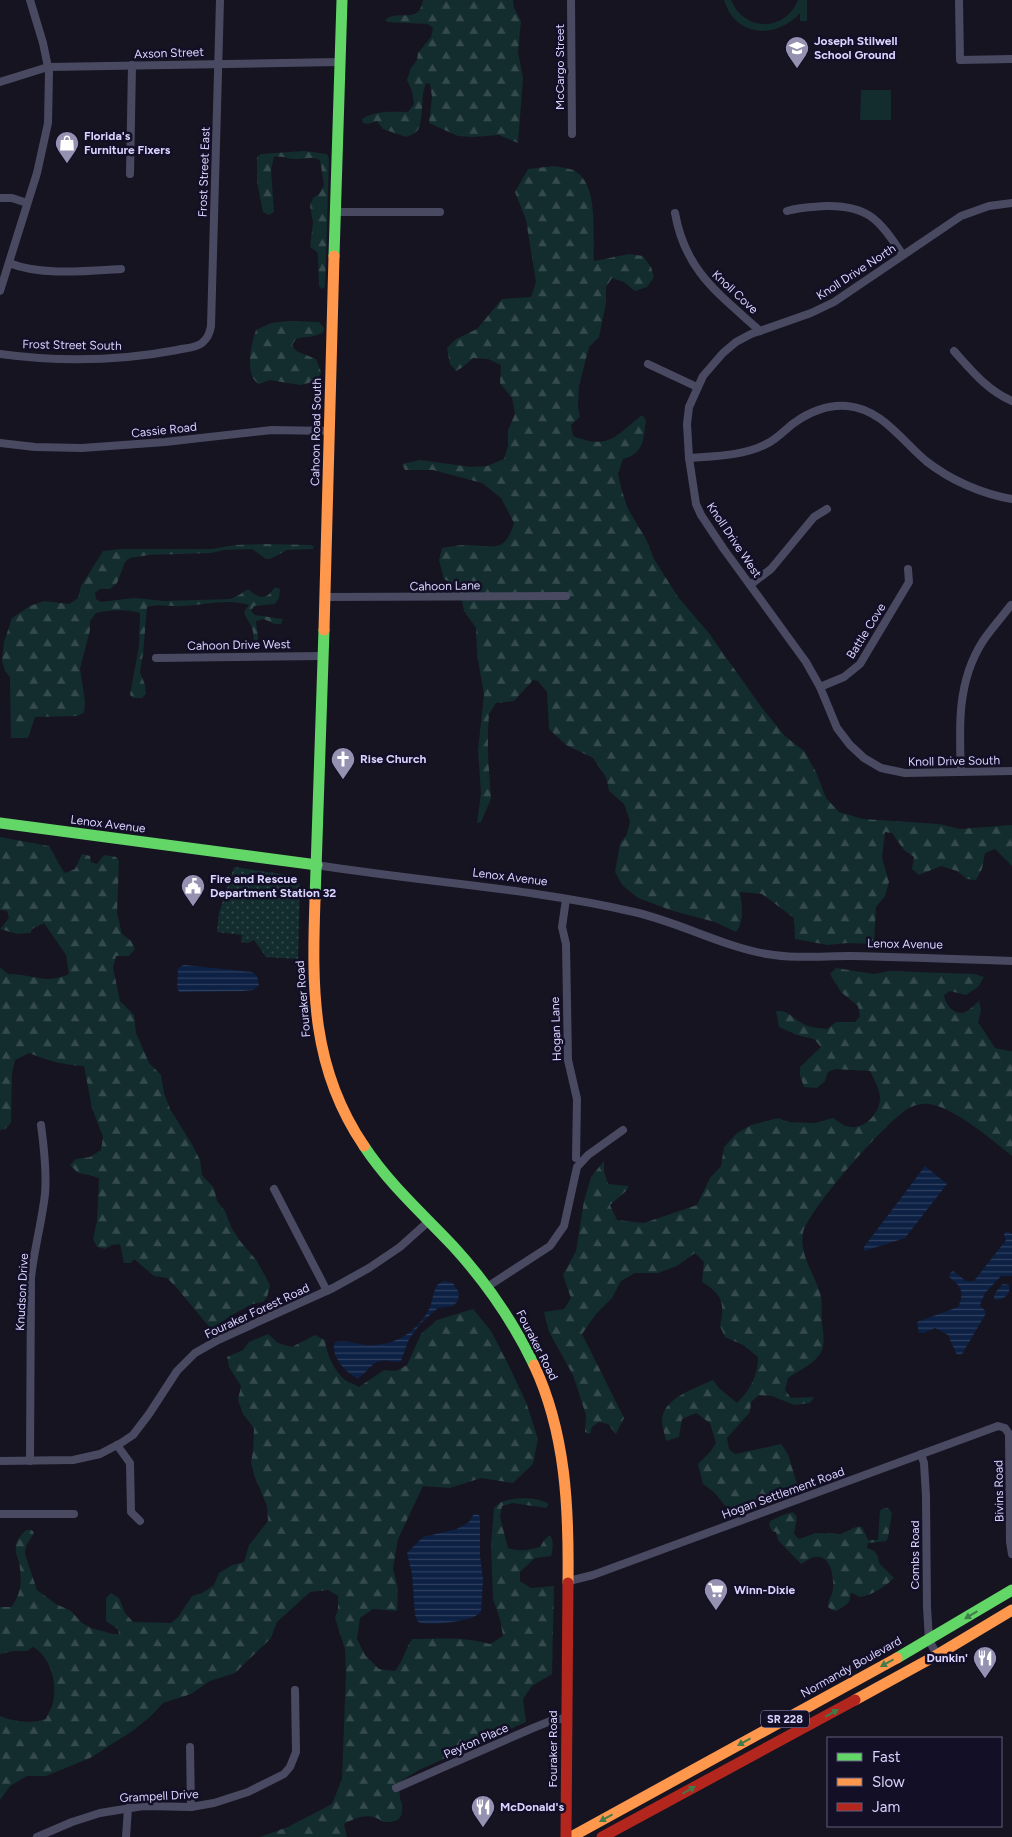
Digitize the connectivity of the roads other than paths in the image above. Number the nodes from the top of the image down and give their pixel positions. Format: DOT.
graph roads {
  1 [pos="30,0"];
  2 [pos="220,0"];
  3 [pos="342,0"];
  4 [pos="571,0"];
  5 [pos="960,0"];
  6 [pos="1012,59"];
  7 [pos="340,62"];
  8 [pos="219,63"];
  9 [pos="132,65"];
  10 [pos="48,67"];
  11 [pos="0,82"];
  12 [pos="572,134"];
  13 [pos="130,174"];
  14 [pos="0,198"];
  15 [pos="27,203"];
  16 [pos="1012,203"];
  17 [pos="787,211"];
  18 [pos="335,212"];
  19 [pos="440,212"];
  20 [pos="675,213"];
  21 [pos="904,255"];
  22 [pos="9,263"];
  23 [pos="121,269"];
  24 [pos="0,291"];
  25 [pos="760,331"];
  26 [pos="202,343"];
  27 [pos="954,351"];
  28 [pos="0,354"];
  29 [pos="648,364"];
  30 [pos="697,387"];
  31 [pos="1012,401"];
  32 [pos="329,431"];
  33 [pos="0,443"];
  34 [pos="689,458"];
  35 [pos="1012,499"];
  36 [pos="828,509"];
  37 [pos="908,569"];
  38 [pos="750,585"];
  39 [pos="566,596"];
  40 [pos="324,597"];
  41 [pos="1011,605"];
  42 [pos="322,656"];
  43 [pos="156,658"];
  44 [pos="820,687"];
  45 [pos="1012,771"];
  46 [pos="961,772"];
  47 [pos="0,824"];
  48 [pos="316,865"];
  49 [pos="566,899"];
  50 [pos="1012,961"];
  51 [pos="41,1125"];
  52 [pos="623,1130"];
  53 [pos="576,1158"];
  54 [pos="274,1189"];
  55 [pos="429,1221"];
  56 [pos="487,1287"];
  57 [pos="327,1291"];
  58 [pos="1005,1428"];
  59 [pos="117,1445"];
  60 [pos="921,1454"];
  61 [pos="0,1461"];
  62 [pos="30,1461"];
  63 [pos="0,1514"];
  64 [pos="74,1514"];
  65 [pos="140,1521"];
  66 [pos="1012,1554"];
  67 [pos="569,1581"];
  68 [pos="1012,1590"];
  69 [pos="1012,1610"];
  70 [pos="929,1640"];
  71 [pos="938,1655"];
  72 [pos="295,1690"];
  73 [pos="567,1718"];
  74 [pos="190,1747"];
  75 [pos="396,1788"];
  76 [pos="191,1807"];
  77 [pos="128,1808"];
  78 [pos="37,1837"];
  79 [pos="126,1837"];
  80 [pos="566,1837"];
  81 [pos="571,1837"];
  82 [pos="602,1837"];
  1 -- 10 [label="street"];
  2 -- 8 [label="street, Frost Street East"];
  3 -- 7 [label="main road, Cahoon Road South"];
  4 -- 12 [label="street, McCargo Street"];
  5 -- 6 [label="street"];
  7 -- 8 [label="street, Axson Street"];
  7 -- 18 [label="main road, Cahoon Road South"];
  8 -- 9 [label="street, Axson Street"];
  8 -- 26 [label="street, Frost Street East"];
  9 -- 10 [label="street, Axson Street"];
  9 -- 13 [label="street"];
  10 -- 11 [label="street, Axson Street"];
  10 -- 15 [label="street"];
  14 -- 15 [label="street"];
  15 -- 22 [label="street"];
  16 -- 21 [label="street, Knoll Drive North"];
  17 -- 21 [label="street"];
  18 -- 19 [label="street"];
  18 -- 32 [label="main road, Cahoon Road South"];
  20 -- 25 [label="street, Knoll Cove"];
  21 -- 25 [label="street, Knoll Drive North"];
  22 -- 23 [label="street"];
  22 -- 24 [label="street"];
  25 -- 30 [label="street, Knoll Drive North"];
  26 -- 28 [label="street, Frost Street South"];
  27 -- 31 [label="street"];
  29 -- 30 [label="street"];
  30 -- 34 [label="street, Knoll Drive West"];
  32 -- 33 [label="street, Cassie Road"];
  32 -- 40 [label="main road, Cahoon Road South"];
  34 -- 35 [label="street"];
  34 -- 38 [label="street, Knoll Drive West"];
  36 -- 38 [label="street"];
  37 -- 44 [label="street, Battle Cove"];
  38 -- 44 [label="street, Knoll Drive West"];
  39 -- 40 [label="street, Cahoon Lane"];
  40 -- 42 [label="main road, Cahoon Road South"];
  41 -- 46 [label="street"];
  42 -- 43 [label="street, Cahoon Drive West"];
  42 -- 48 [label="main road, Cahoon Road South"];
  44 -- 46 [label="street, Knoll Drive South"];
  45 -- 46 [label="street, Knoll Drive South"];
  47 -- 48 [label="main road, Lenox Avenue"];
  48 -- 49 [label="street, Lenox Avenue"];
  48 -- 55 [label="main road, Fouraker Road"];
  49 -- 50 [label="street, Lenox Avenue"];
  49 -- 53 [label="street, Hogan Lane"];
  51 -- 62 [label="street, Knudson Drive"];
  52 -- 56 [label="street"];
  54 -- 57 [label="street"];
  55 -- 56 [label="main road, Fouraker Road"];
  55 -- 57 [label="street, Fouraker Forest Road"];
  56 -- 67 [label="main road, Fouraker Road"];
  57 -- 59 [label="street, Fouraker Forest Road"];
  58 -- 60 [label="street, Hogan Settlement Road"];
  58 -- 66 [label="street, Bivins Road"];
  59 -- 62 [label="street, Fouraker Forest Road"];
  59 -- 65 [label="street"];
  60 -- 67 [label="street, Hogan Settlement Road"];
  60 -- 70 [label="street, Combs Road"];
  61 -- 62 [label="street, Fouraker Forest Road"];
  63 -- 64 [label="street"];
  67 -- 73 [label="main road, Fouraker Road"];
  68 -- 70 [label="main road, Normandy Boulevard / SR 228, one-way"];
  69 -- 71 [label="main road, SR 228"];
  70 -- 71 [label="street, Combs Road"];
  70 -- 81 [label="main road, Normandy Boulevard / SR 228, one-way"];
  82 -- 71 [label="main road, SR 228, one-way"];
  72 -- 76 [label="street, Grampell Drive"];
  73 -- 75 [label="street, Peyton Place"];
  73 -- 80 [label="main road, Fouraker Road"];
  74 -- 76 [label="street"];
  76 -- 77 [label="street, Grampell Drive"];
  77 -- 78 [label="street, Grampell Drive"];
  77 -- 79 [label="street"];
}
